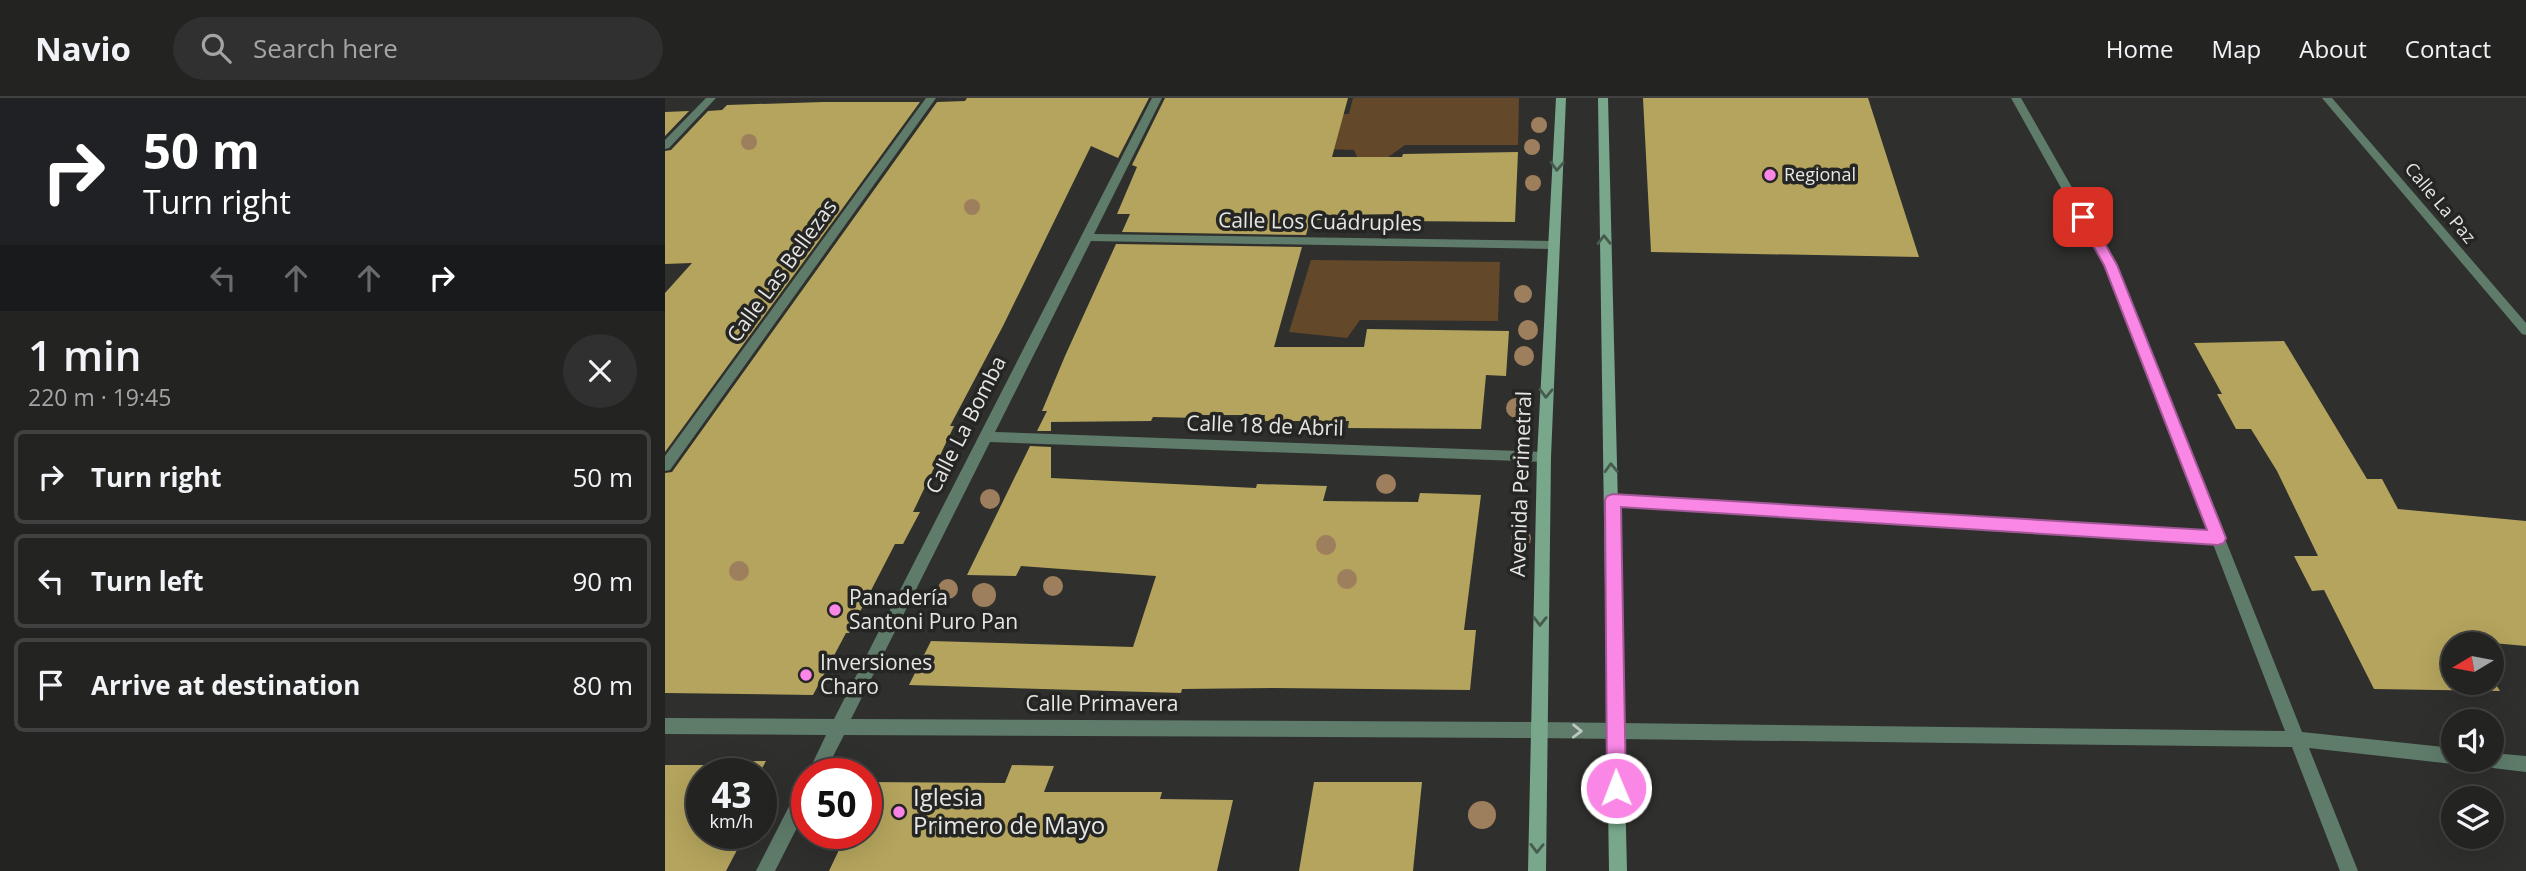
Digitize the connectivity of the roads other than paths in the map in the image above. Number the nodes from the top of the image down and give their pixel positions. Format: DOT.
graph roads {
  1 [pos="711,98"];
  2 [pos="930,98"];
  3 [pos="1157,98"];
  4 [pos="1561,98"];
  5 [pos="1603,98"];
  6 [pos="2016,98"];
  7 [pos="2327,98"];
  8 [pos="665,146"];
  9 [pos="1087,237"];
  10 [pos="1552,245"];
  11 [pos="2526,331"];
  12 [pos="985,437"];
  13 [pos="1543,457"];
  14 [pos="665,466"];
  15 [pos="1613,500"];
  16 [pos="2218,538"];
  17 [pos="839,725"];
  18 [pos="665,726"];
  19 [pos="1538,730"];
  20 [pos="1615,732"];
  21 [pos="2297,739"];
  22 [pos="2441,755"];
  23 [pos="823,758"];
  24 [pos="2504,762"];
  25 [pos="2526,764"];
  26 [pos="791,820"];
  27 [pos="765,871"];
  28 [pos="1537,871"];
  29 [pos="1618,871"];
  30 [pos="2349,871"];
  1 -- 8 [label="street"];
  2 -- 14 [label="street, Calle Las Bellezas"];
  3 -- 9 [label="street, Calle La Bomba"];
  4 -- 10 [label="main road, Avenida Perimetral, one-way"];
  15 -- 5 [label="main road, one-way"];
  6 -- 16 [label="street"];
  7 -- 11 [label="street, Calle La Paz"];
  9 -- 10 [label="street, Calle Los Cuádruples"];
  9 -- 12 [label="street, Calle La Bomba"];
  10 -- 13 [label="main road, Avenida Perimetral, one-way"];
  12 -- 13 [label="street, Calle 18 de Abril"];
  12 -- 17 [label="street, Calle La Bomba"];
  13 -- 19 [label="main road, Avenida Perimetral, one-way"];
  15 -- 16 [label="street"];
  15 -- 20 [label="main road"];
  16 -- 21 [label="street"];
  17 -- 18 [label="street, Calle Primavera"];
  17 -- 19 [label="street, Calle Primavera"];
  17 -- 23 [label="street, Calle La Bomba"];
  19 -- 20 [label="street, Calle Primavera, one-way"];
  19 -- 28 [label="main road, Avenida Perimetral, one-way"];
  20 -- 21 [label="street, Calle Primavera"];
  20 -- 29 [label="main road"];
  21 -- 22 [label="street, Calle Primavera"];
  21 -- 30 [label="street"];
  24 -- 25 [label="street"];
  26 -- 27 [label="street"];
}
